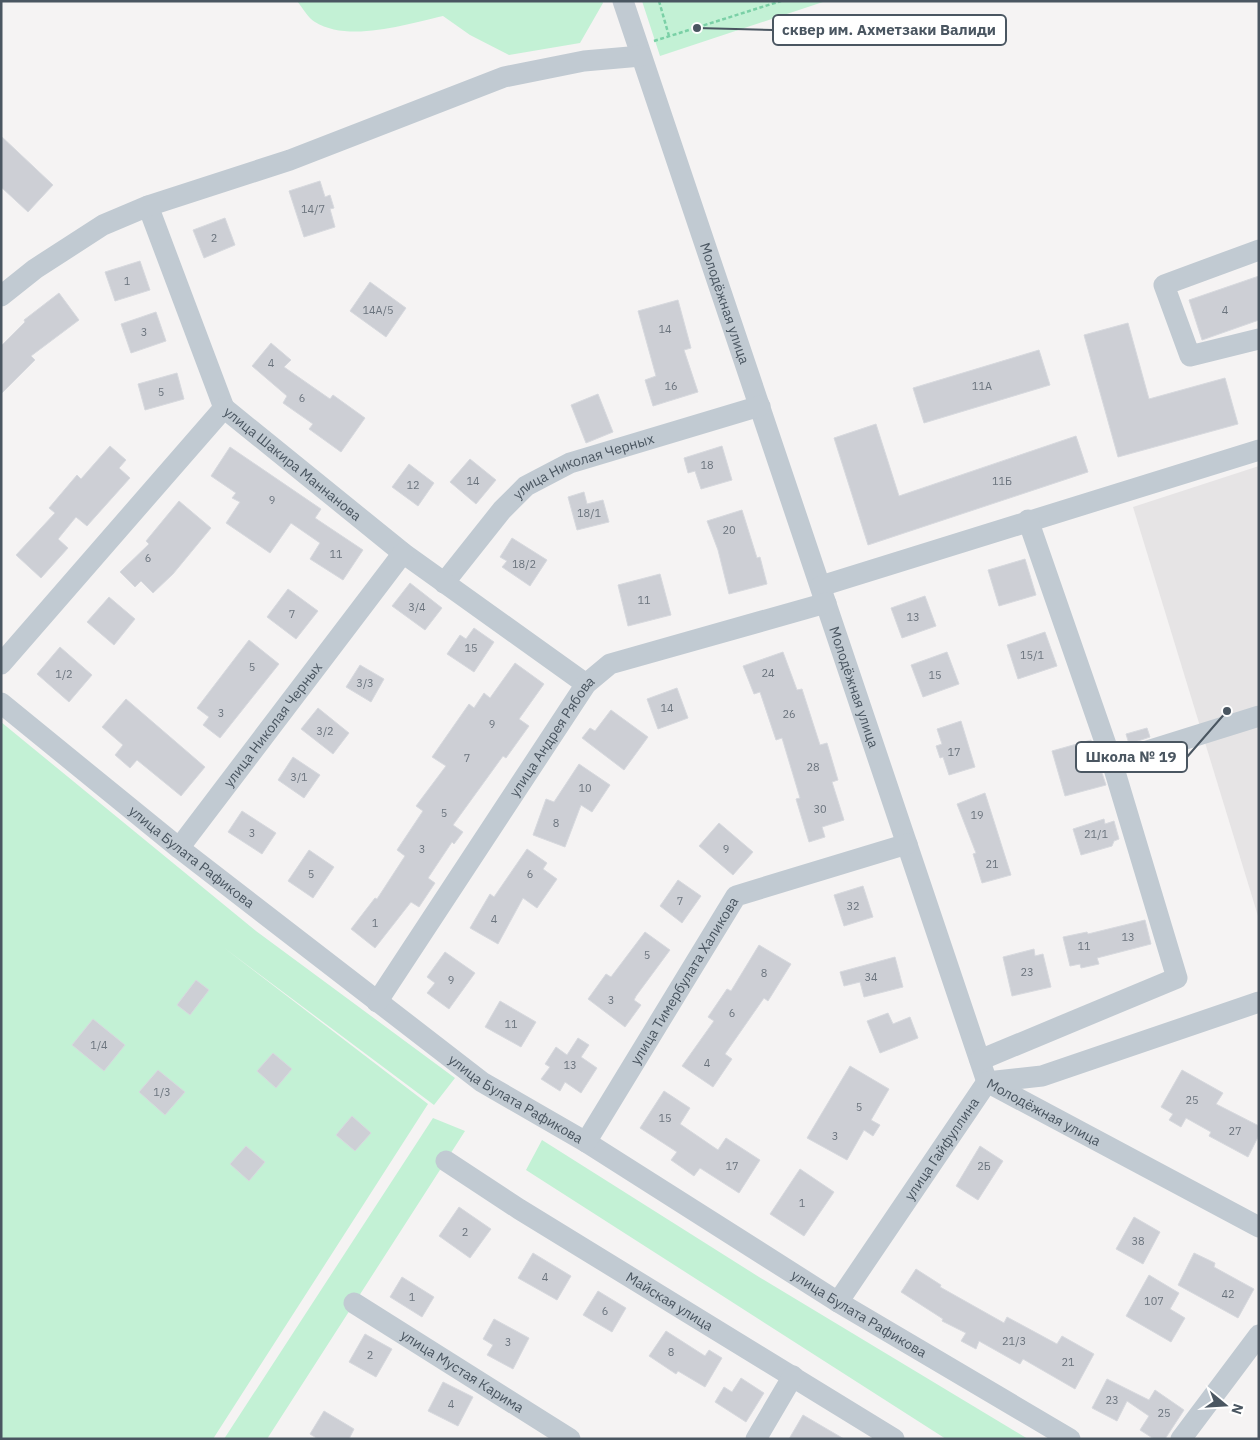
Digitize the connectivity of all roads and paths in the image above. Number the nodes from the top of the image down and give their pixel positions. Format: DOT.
graph roads {
  1 [pos="623,1"];
  2 [pos="659,1"];
  3 [pos="780,1"];
  4 [pos="669,36"];
  5 [pos="640,51"];
  6 [pos="148,206"];
  7 [pos="1259,250"];
  8 [pos="1,296"];
  9 [pos="1259,339"];
  10 [pos="760,406"];
  11 [pos="224,408"];
  12 [pos="1259,450"];
  13 [pos="1028,520"];
  14 [pos="403,553"];
  15 [pos="444,583"];
  16 [pos="823,595"];
  17 [pos="1,664"];
  18 [pos="586,684"];
  19 [pos="1,703"];
  20 [pos="1259,716"];
  21 [pos="1112,762"];
  22 [pos="907,844"];
  23 [pos="179,848"];
  24 [pos="377,1002"];
  25 [pos="1259,1002"];
  26 [pos="980,1060"];
  27 [pos="987,1082"];
  28 [pos="586,1142"];
  29 [pos="446,1161"];
  30 [pos="1259,1227"];
  31 [pos="838,1302"];
  32 [pos="354,1303"];
  33 [pos="1259,1335"];
  34 [pos="792,1376"];
  35 [pos="570,1439"];
  36 [pos="756,1439"];
  37 [pos="894,1439"];
  38 [pos="1070,1439"];
  39 [pos="1181,1439"];
  1 -- 5 [label="street, Молодёжная улица"];
  2 -- 4 [label="path"];
  3 -- 4 [label="path"];
  4 -- 5 [label="path"];
  5 -- 6 [label="street"];
  5 -- 10 [label="street, Молодёжная улица"];
  6 -- 8 [label="street"];
  6 -- 11 [label="street"];
  7 -- 9 [label="street"];
  10 -- 15 [label="street, улица Николая Черных"];
  10 -- 16 [label="street, Молодёжная улица"];
  11 -- 14 [label="street, улица Шакира Маннанова"];
  11 -- 17 [label="street, улица Шакира Маннанова"];
  12 -- 13 [label="street, улица Андрея Рябова"];
  13 -- 16 [label="street, улица Андрея Рябова"];
  13 -- 21 [label="street"];
  14 -- 15 [label="street, улица Шакира Маннанова"];
  14 -- 23 [label="street, улица Николая Черных"];
  15 -- 18 [label="street, улица Шакира Маннанова"];
  16 -- 18 [label="street, улица Андрея Рябова"];
  16 -- 22 [label="street, Молодёжная улица"];
  18 -- 24 [label="street, улица Андрея Рябова"];
  19 -- 23 [label="street, улица Булата Рафикова"];
  20 -- 21 [label="street"];
  21 -- 26 [label="street"];
  22 -- 26 [label="street, Молодёжная улица"];
  22 -- 28 [label="street, улица Тимербулата Халикова"];
  23 -- 24 [label="street, улица Булата Рафикова"];
  24 -- 28 [label="street, улица Булата Рафикова"];
  25 -- 27 [label="street"];
  26 -- 27 [label="street, Молодёжная улица"];
  27 -- 30 [label="street, Молодёжная улица"];
  27 -- 31 [label="street, улица Гайфуллина"];
  28 -- 31 [label="street, улица Булата Рафикова"];
  29 -- 34 [label="street, Майская улица"];
  31 -- 38 [label="street, улица Булата Рафикова"];
  32 -- 35 [label="street, улица Мустая Карима"];
  33 -- 39 [label="street"];
  34 -- 36 [label="street"];
  34 -- 37 [label="street, Майская улица"];
}
